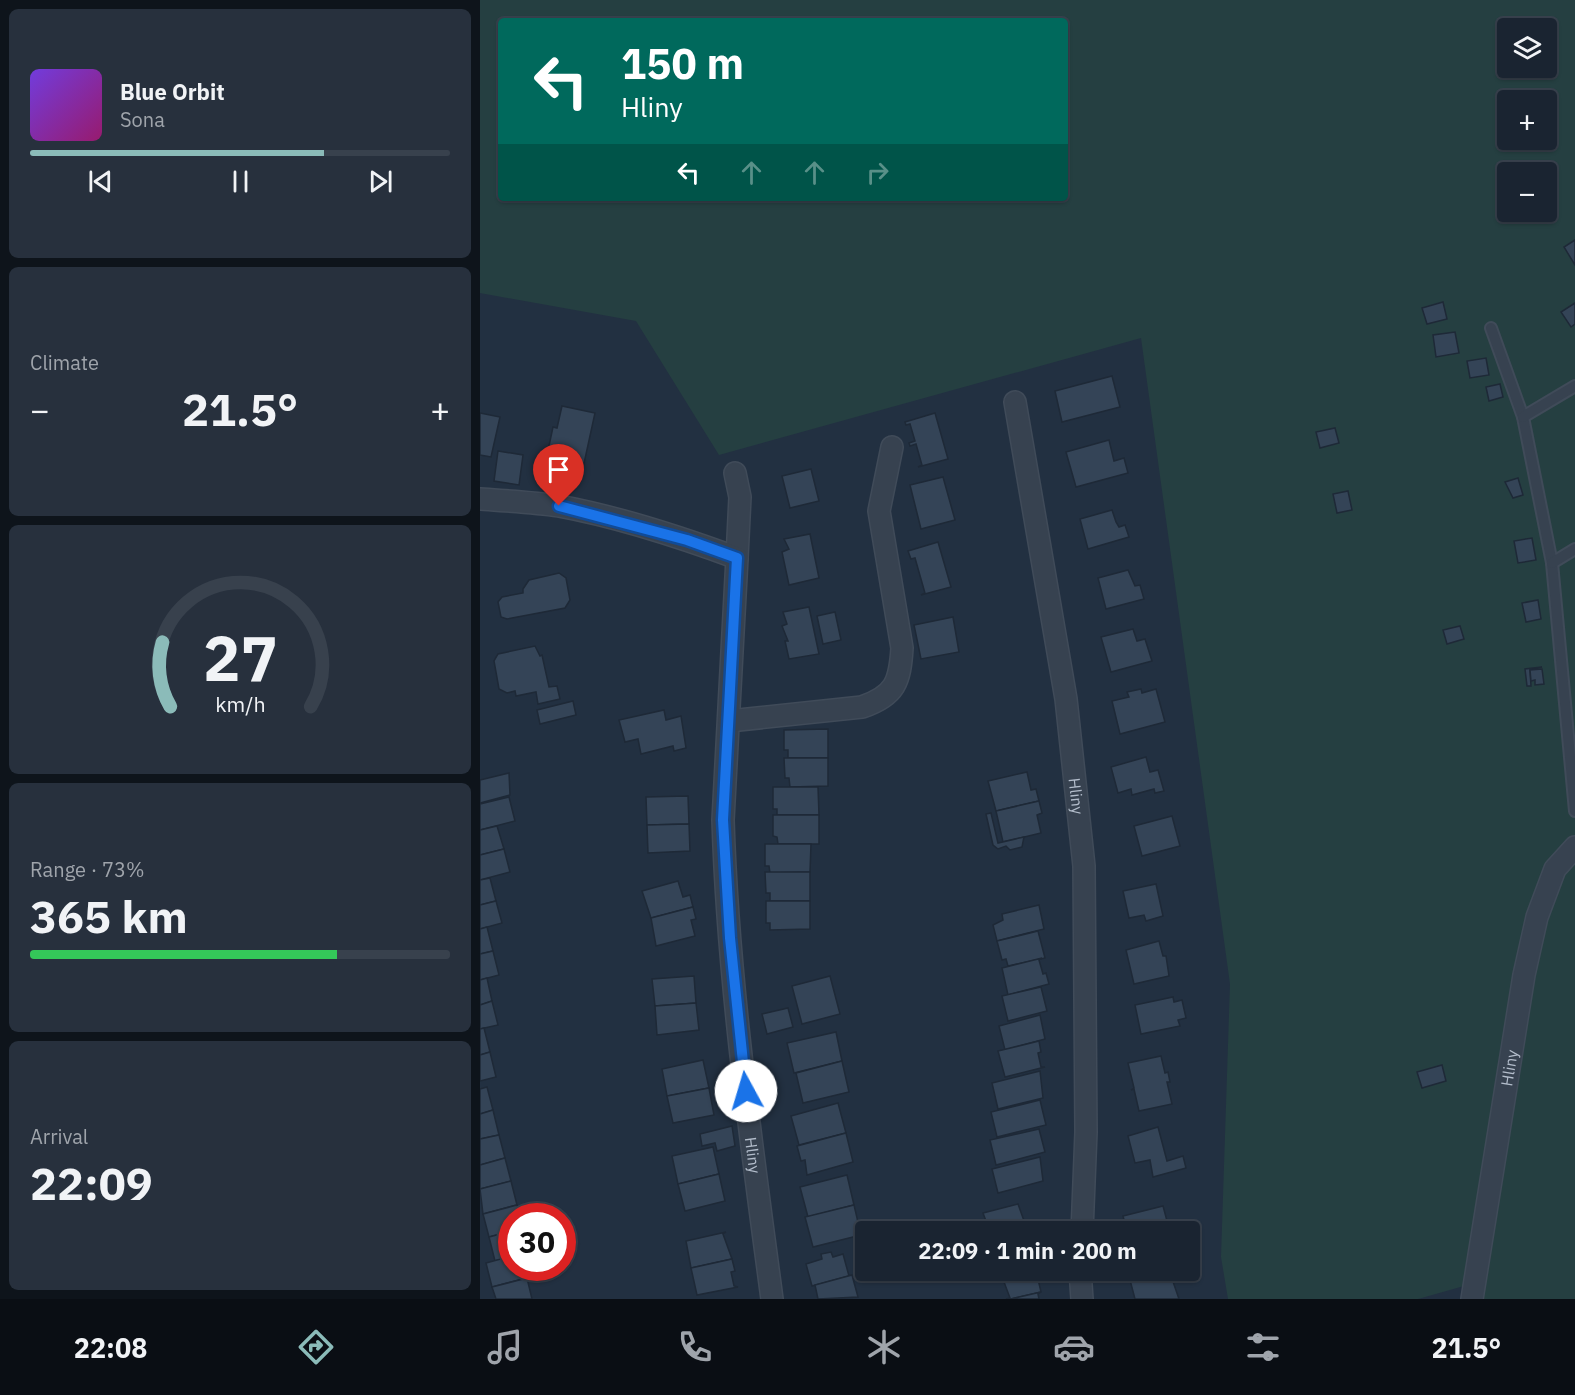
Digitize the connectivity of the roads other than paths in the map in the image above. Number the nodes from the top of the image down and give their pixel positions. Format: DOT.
graph roads {
  1 [pos="1491,328"];
  2 [pos="1575,386"];
  3 [pos="1015,402"];
  4 [pos="1523,417"];
  5 [pos="892,447"];
  6 [pos="735,473"];
  7 [pos="480,500"];
  8 [pos="1575,549"];
  9 [pos="737,558"];
  10 [pos="1551,563"];
  11 [pos="729,721"];
  12 [pos="1575,811"];
  13 [pos="1575,847"];
  14 [pos="1082,1221"];
  15 [pos="1081,1281"];
  16 [pos="772,1299"];
  17 [pos="1082,1299"];
  18 [pos="1472,1299"];
  1 -- 4 [label="lane"];
  2 -- 4 [label="lane"];
  3 -- 14 [label="street, Hliny"];
  4 -- 10 [label="lane"];
  5 -- 11 [label="street"];
  6 -- 9 [label="street, Hliny"];
  7 -- 9 [label="street"];
  8 -- 10 [label="lane"];
  9 -- 11 [label="street, Hliny"];
  10 -- 12 [label="lane"];
  11 -- 16 [label="street, Hliny"];
  13 -- 18 [label="street, Hliny"];
  15 -- 17 [label="street"];
}
